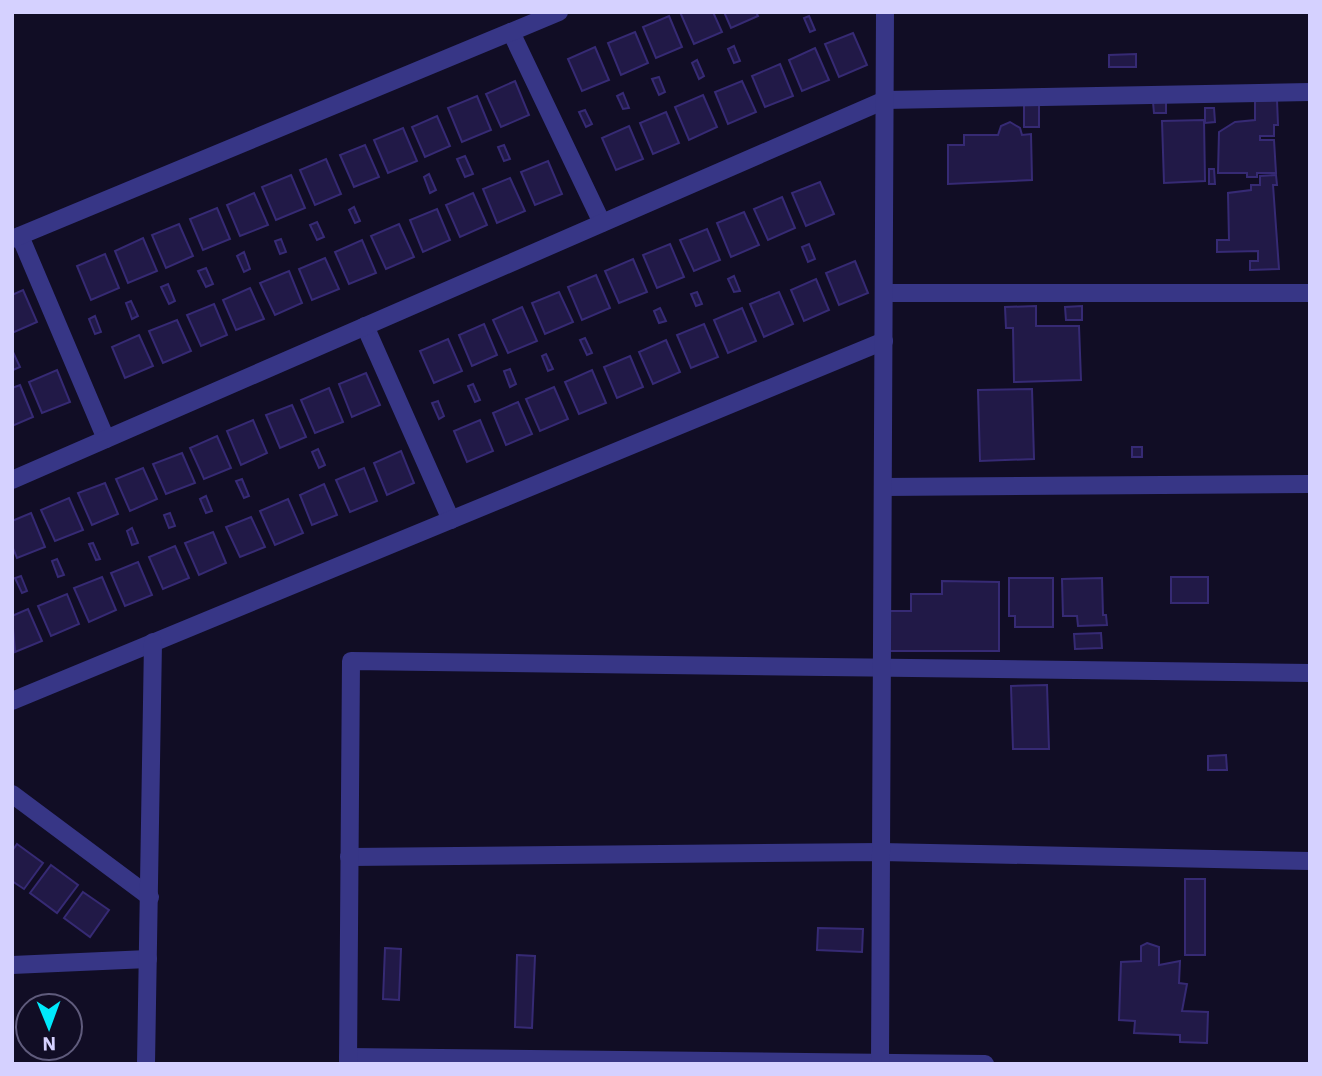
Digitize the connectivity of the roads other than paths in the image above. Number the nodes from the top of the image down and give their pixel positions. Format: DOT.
graph roads {
  1 [pos="559,12"];
  2 [pos="885,12"];
  3 [pos="510,32"];
  4 [pos="1310,92"];
  5 [pos="885,100"];
  6 [pos="603,223"];
  7 [pos="16,238"];
  8 [pos="884,293"];
  9 [pos="1310,293"];
  10 [pos="365,326"];
  11 [pos="884,341"];
  12 [pos="106,439"];
  13 [pos="12,480"];
  14 [pos="1310,484"];
  15 [pos="883,487"];
  16 [pos="451,520"];
  17 [pos="153,642"];
  18 [pos="882,668"];
  19 [pos="1310,673"];
  20 [pos="12,701"];
  21 [pos="12,794"];
  22 [pos="881,852"];
  23 [pos="349,857"];
  24 [pos="1310,861"];
  25 [pos="150,897"];
  26 [pos="148,959"];
  27 [pos="12,965"];
  28 [pos="348,1060"];
  29 [pos="880,1063"];
  30 [pos="146,1064"];
  31 [pos="985,1064"];
  1 -- 3 [label="street"];
  2 -- 5 [label="street"];
  3 -- 6 [label="street"];
  3 -- 7 [label="street"];
  4 -- 5 [label="street"];
  5 -- 6 [label="street"];
  5 -- 8 [label="street"];
  6 -- 10 [label="street"];
  7 -- 12 [label="street"];
  8 -- 9 [label="street"];
  8 -- 11 [label="street"];
  10 -- 12 [label="street"];
  10 -- 16 [label="street"];
  11 -- 15 [label="street"];
  11 -- 16 [label="street"];
  12 -- 13 [label="street"];
  14 -- 15 [label="street"];
  15 -- 18 [label="street"];
  16 -- 17 [label="street"];
  17 -- 20 [label="street"];
  17 -- 25 [label="street"];
  18 -- 19 [label="street"];
  18 -- 22 [label="street"];
  18 -- 23 [label="street"];
  21 -- 25 [label="street"];
  22 -- 23 [label="street"];
  22 -- 24 [label="street"];
  22 -- 29 [label="street"];
  23 -- 28 [label="street"];
  25 -- 26 [label="street"];
  26 -- 27 [label="street"];
  26 -- 30 [label="street"];
  28 -- 29 [label="street"];
  29 -- 31 [label="street"];
}
